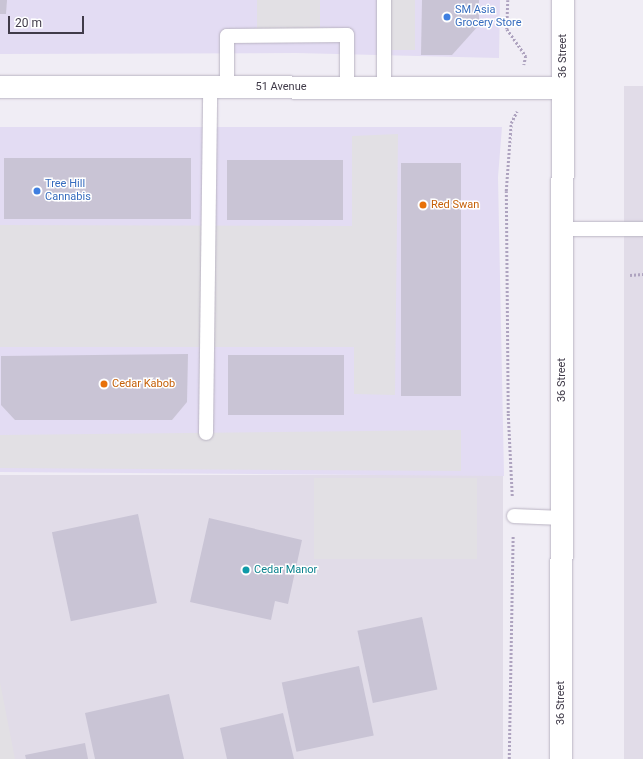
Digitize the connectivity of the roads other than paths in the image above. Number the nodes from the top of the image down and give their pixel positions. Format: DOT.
graph roads {
  1 [pos="384,0"];
  2 [pos="563,0"];
  3 [pos="0,87"];
  4 [pos="219,87"];
  5 [pos="347,87"];
  6 [pos="384,87"];
  7 [pos="563,88"];
  8 [pos="562,228"];
  9 [pos="643,229"];
  10 [pos="206,433"];
  11 [pos="514,516"];
  12 [pos="562,518"];
  13 [pos="561,759"];
  1 -- 6 [label="lane"];
  2 -- 7 [label="street, 36 Street"];
  3 -- 4 [label="street, 51 Avenue"];
  4 -- 5 [label="street, 51 Avenue"];
  4 -- 5 [label="lane"];
  4 -- 10 [label="lane"];
  5 -- 6 [label="street, 51 Avenue"];
  6 -- 7 [label="street, 51 Avenue"];
  7 -- 8 [label="street, 36 Street"];
  8 -- 9 [label="lane"];
  8 -- 12 [label="street, 36 Street"];
  11 -- 12 [label="lane"];
  12 -- 13 [label="street, 36 Street"];
}
